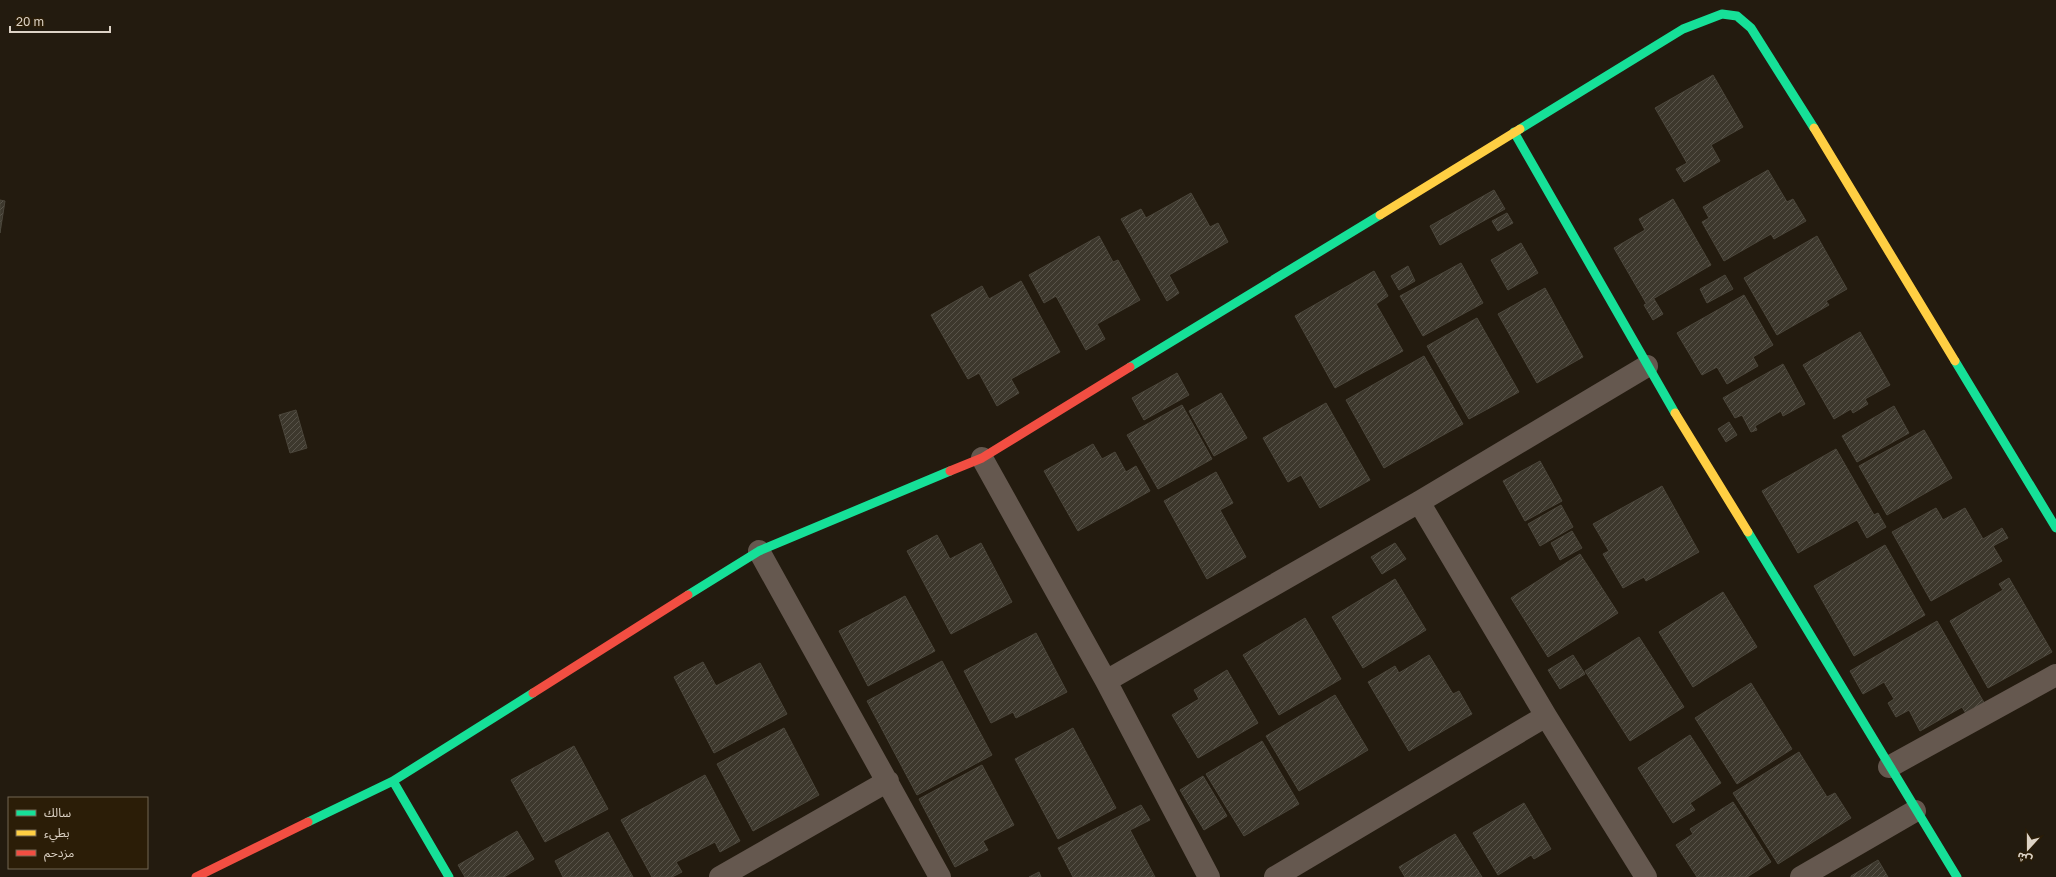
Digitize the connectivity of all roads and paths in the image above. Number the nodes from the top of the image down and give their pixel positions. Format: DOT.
graph roads {
  1 [pos="1514,132"];
  2 [pos="1647,366"];
  3 [pos="982,458"];
  4 [pos="1419,502"];
  5 [pos="2056,528"];
  6 [pos="759,551"];
  7 [pos="2056,676"];
  8 [pos="1106,681"];
  9 [pos="1546,716"];
  10 [pos="1889,767"];
  11 [pos="393,781"];
  12 [pos="888,781"];
  13 [pos="1915,810"];
  14 [pos="196,877"];
  15 [pos="449,877"];
  16 [pos="720,877"];
  17 [pos="940,877"];
  18 [pos="1209,877"];
  19 [pos="1275,877"];
  20 [pos="1646,877"];
  21 [pos="1801,877"];
  22 [pos="1957,877"];
  1 -- 2 [label="street"];
  1 -- 3 [label="street"];
  1 -- 5 [label="street"];
  2 -- 4 [label="street"];
  2 -- 10 [label="street"];
  3 -- 6 [label="street"];
  3 -- 8 [label="street"];
  4 -- 8 [label="street"];
  4 -- 9 [label="street"];
  6 -- 11 [label="street"];
  6 -- 12 [label="street"];
  7 -- 10 [label="street"];
  8 -- 18 [label="street"];
  9 -- 19 [label="street"];
  9 -- 20 [label="street"];
  10 -- 13 [label="street"];
  11 -- 14 [label="street"];
  11 -- 15 [label="street"];
  12 -- 16 [label="street"];
  12 -- 17 [label="street"];
  13 -- 21 [label="street"];
  13 -- 22 [label="street"];
}
